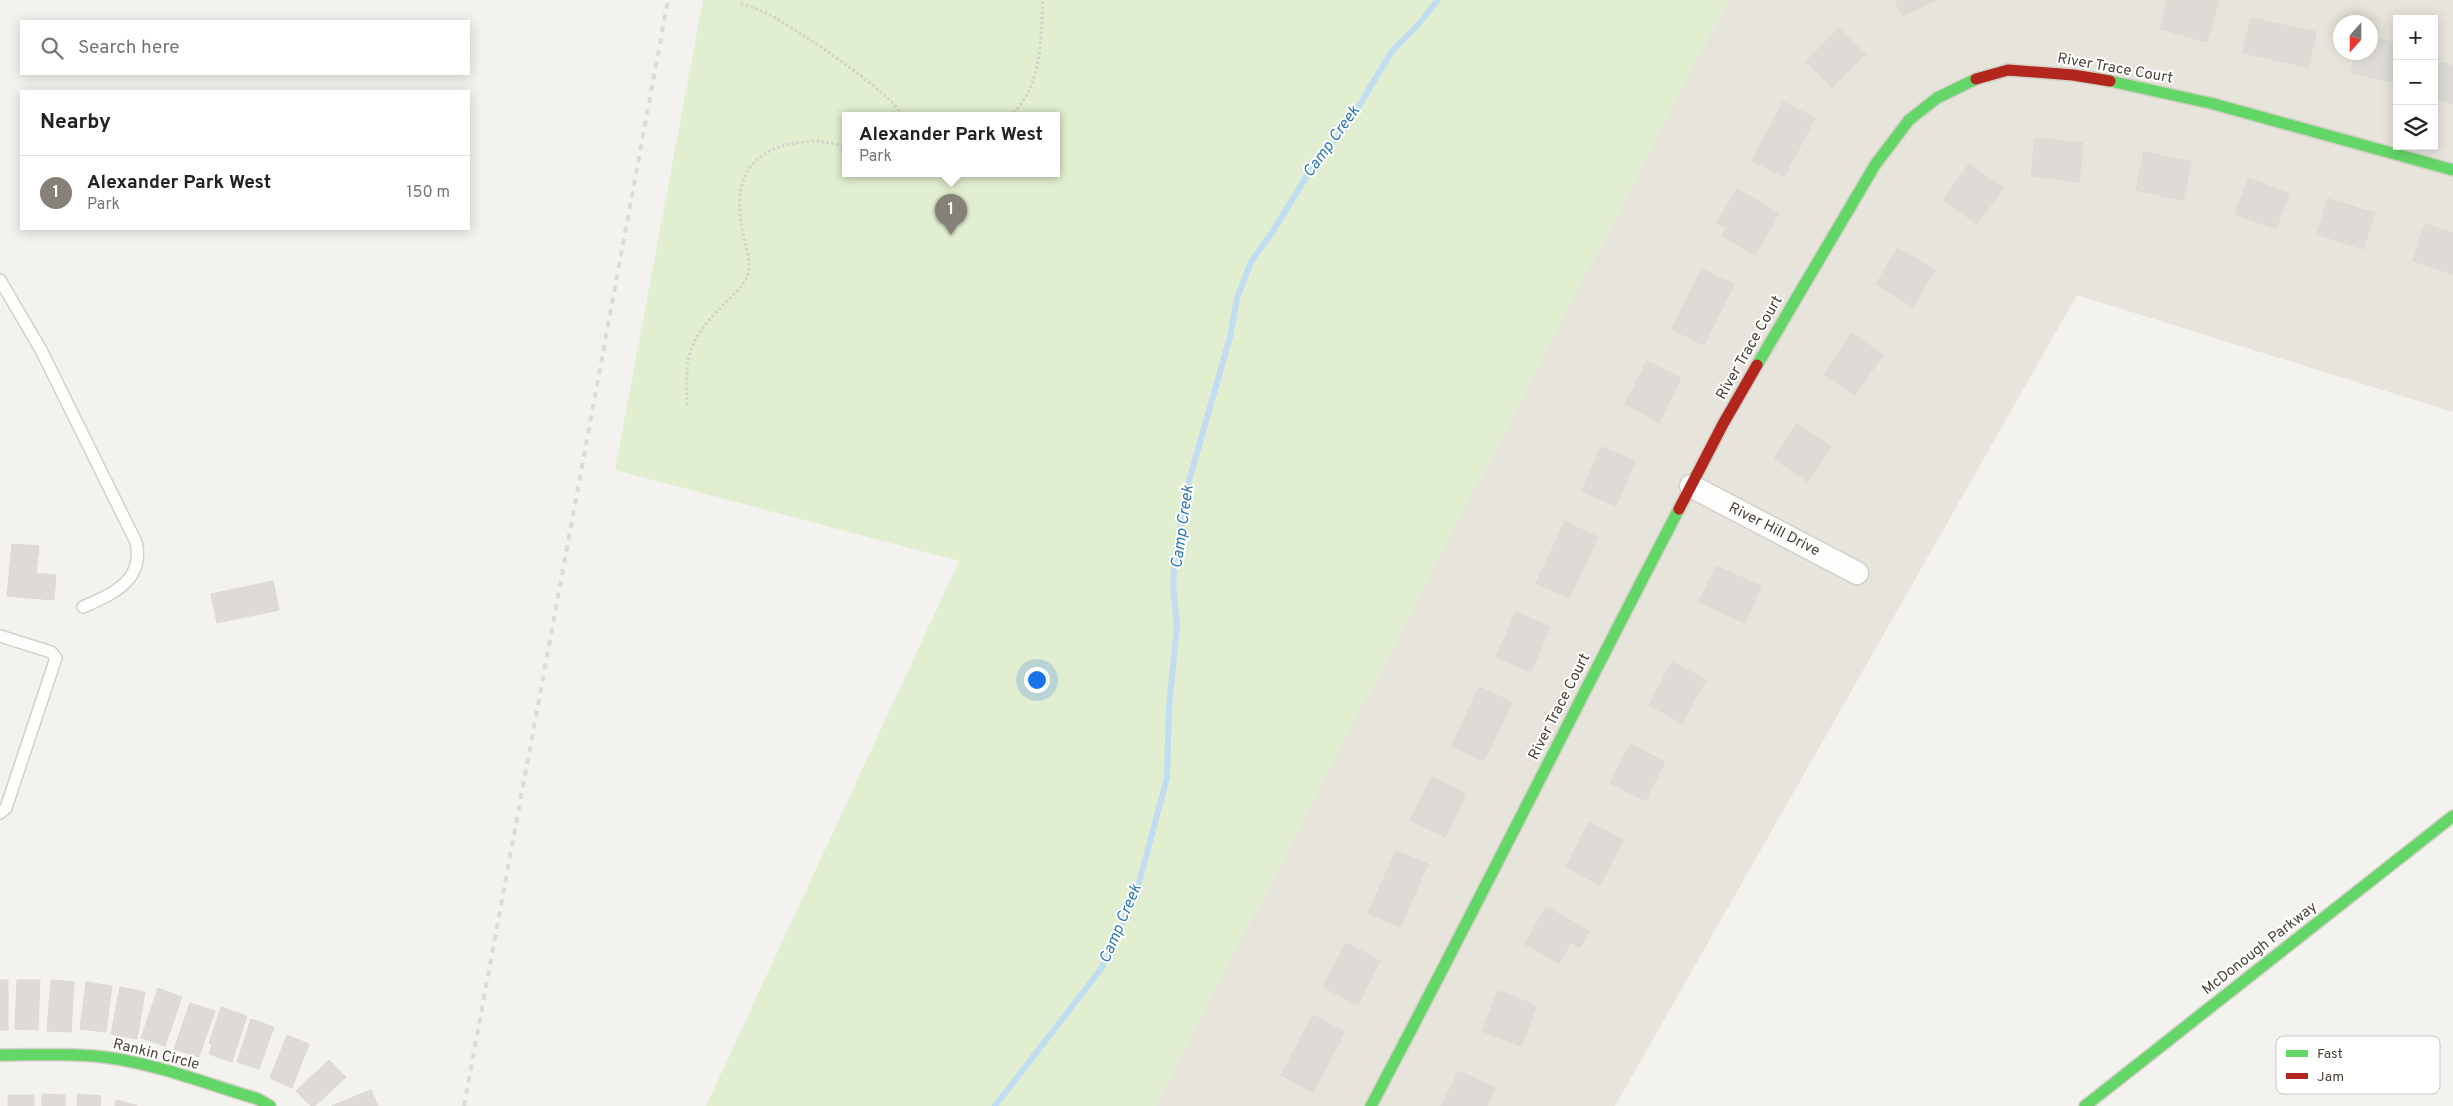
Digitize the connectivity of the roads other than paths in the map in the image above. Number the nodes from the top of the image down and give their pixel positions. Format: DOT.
graph roads {
  1 [pos="2453,170"];
  2 [pos="0,280"];
  3 [pos="1691,486"];
  4 [pos="1857,573"];
  5 [pos="83,607"];
  6 [pos="0,636"];
  7 [pos="0,813"];
  8 [pos="2453,816"];
  9 [pos="0,1055"];
  10 [pos="270,1106"];
  11 [pos="1372,1106"];
  12 [pos="2084,1106"];
  1 -- 3 [label="street, River Trace Court"];
  2 -- 5 [label="lane"];
  3 -- 4 [label="street, River Hill Drive"];
  3 -- 11 [label="street, River Trace Court"];
  6 -- 7 [label="lane"];
  8 -- 12 [label="street, McDonough Parkway"];
  9 -- 10 [label="street, Rankin Circle"];
}
